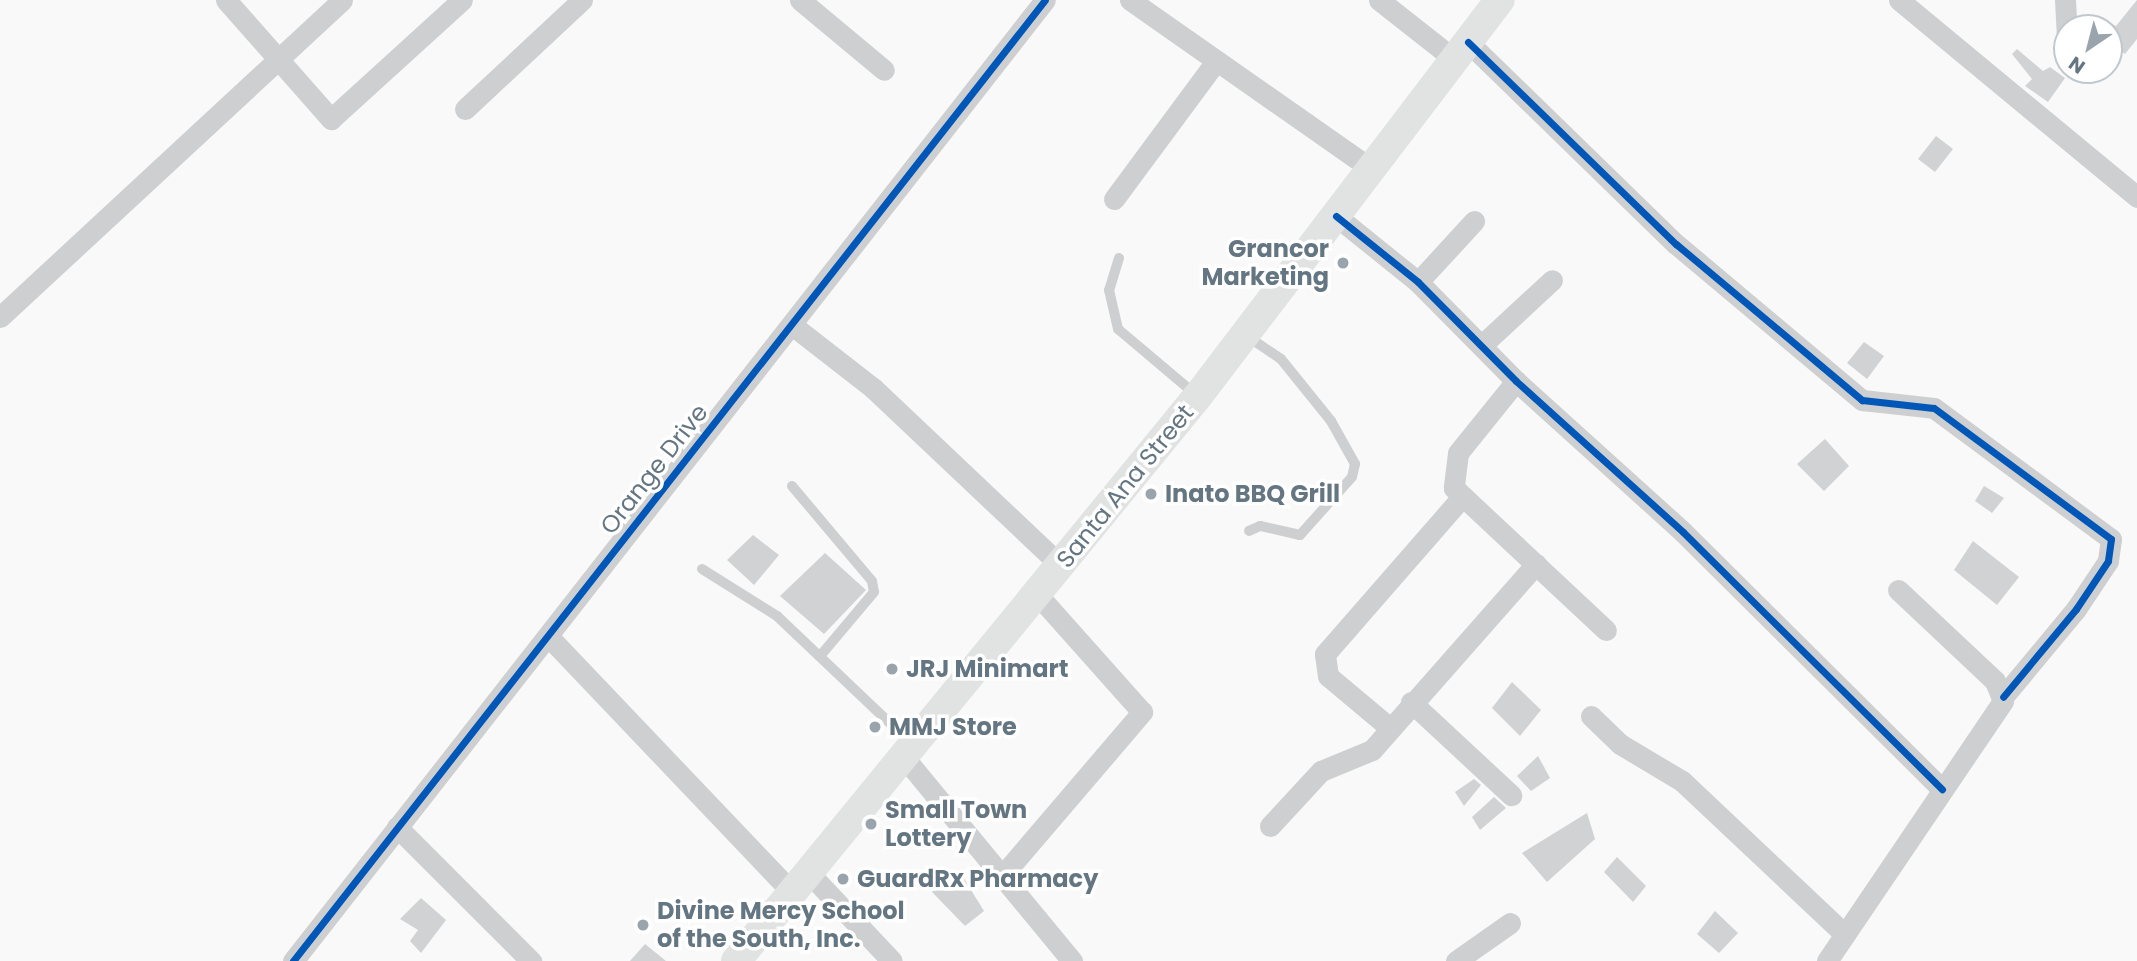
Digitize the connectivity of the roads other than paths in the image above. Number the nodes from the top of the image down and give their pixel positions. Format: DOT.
graph roads {
  1 [pos="226,0"];
  2 [pos="342,0"];
  3 [pos="462,0"];
  4 [pos="582,0"];
  5 [pos="800,0"];
  6 [pos="1045,0"];
  7 [pos="1130,0"];
  8 [pos="1379,0"];
  9 [pos="1500,0"];
  10 [pos="1899,0"];
  11 [pos="1461,51"];
  12 [pos="278,58"];
  13 [pos="1216,61"];
  14 [pos="884,70"];
  15 [pos="465,109"];
  16 [pos="1371,169"];
  17 [pos="2137,197"];
  18 [pos="1114,199"];
  19 [pos="1336,216"];
  20 [pos="1474,221"];
  21 [pos="1119,258"];
  22 [pos="1552,280"];
  23 [pos="1418,282"];
  24 [pos="0,317"];
  25 [pos="792,325"];
  26 [pos="1244,334"];
  27 [pos="1483,344"];
  28 [pos="1516,381"];
  29 [pos="1198,396"];
  30 [pos="792,486"];
  31 [pos="1461,497"];
  32 [pos="1249,531"];
  33 [pos="1535,564"];
  34 [pos="1061,566"];
  35 [pos="702,569"];
  36 [pos="1898,590"];
  37 [pos="1037,594"];
  38 [pos="1606,630"];
  39 [pos="548,636"];
  40 [pos="821,655"];
  41 [pos="2003,697"];
  42 [pos="1411,702"];
  43 [pos="1591,716"];
  44 [pos="1390,728"];
  45 [pos="908,750"];
  46 [pos="1942,789"];
  47 [pos="1511,796"];
  48 [pos="1270,826"];
  49 [pos="397,827"];
  50 [pos="1002,876"];
  51 [pos="800,882"];
  52 [pos="1510,923"];
  53 [pos="1842,932"];
  54 [pos="293,961"];
  55 [pos="531,961"];
  56 [pos="736,961"];
  57 [pos="892,961"];
  58 [pos="1072,961"];
  59 [pos="1456,961"];
  60 [pos="1827,961"];
  1 -- 12 [label="street"];
  2 -- 12 [label="street"];
  3 -- 12 [label="street"];
  4 -- 15 [label="street"];
  5 -- 14 [label="street"];
  6 -- 25 [label="street, Orange Drive"];
  7 -- 13 [label="street"];
  8 -- 11 [label="street"];
  9 -- 11 [label="main road, Santa Ana Street"];
  10 -- 17 [label="street"];
  11 -- 16 [label="main road, Santa Ana Street"];
  11 -- 41 [label="street"];
  12 -- 24 [label="street"];
  13 -- 16 [label="street"];
  13 -- 18 [label="street"];
  16 -- 19 [label="main road, Santa Ana Street"];
  19 -- 23 [label="street"];
  19 -- 26 [label="main road, Santa Ana Street"];
  20 -- 23 [label="street"];
  21 -- 29 [label="lane"];
  22 -- 27 [label="street"];
  23 -- 27 [label="street"];
  25 -- 34 [label="street"];
  25 -- 39 [label="street, Orange Drive"];
  26 -- 29 [label="main road, Santa Ana Street"];
  26 -- 32 [label="lane"];
  27 -- 28 [label="street"];
  28 -- 31 [label="street"];
  28 -- 46 [label="street"];
  29 -- 34 [label="main road, Santa Ana Street"];
  30 -- 40 [label="lane"];
  31 -- 33 [label="street"];
  31 -- 44 [label="street"];
  33 -- 38 [label="street"];
  33 -- 42 [label="street"];
  34 -- 37 [label="main road, Santa Ana Street"];
  35 -- 40 [label="lane"];
  36 -- 41 [label="street"];
  37 -- 45 [label="main road, Santa Ana Street"];
  37 -- 50 [label="street"];
  39 -- 49 [label="street, Orange Drive"];
  39 -- 51 [label="street"];
  40 -- 45 [label="lane"];
  41 -- 46 [label="street"];
  42 -- 44 [label="street"];
  42 -- 47 [label="street"];
  43 -- 53 [label="street"];
  44 -- 48 [label="street"];
  45 -- 50 [label="street"];
  45 -- 51 [label="main road, Santa Ana Street"];
  46 -- 53 [label="street"];
  49 -- 54 [label="street, Orange Drive"];
  49 -- 55 [label="street"];
  50 -- 58 [label="street"];
  51 -- 56 [label="main road, Santa Ana Street"];
  51 -- 57 [label="street"];
  52 -- 59 [label="street"];
  53 -- 60 [label="street"];
}
